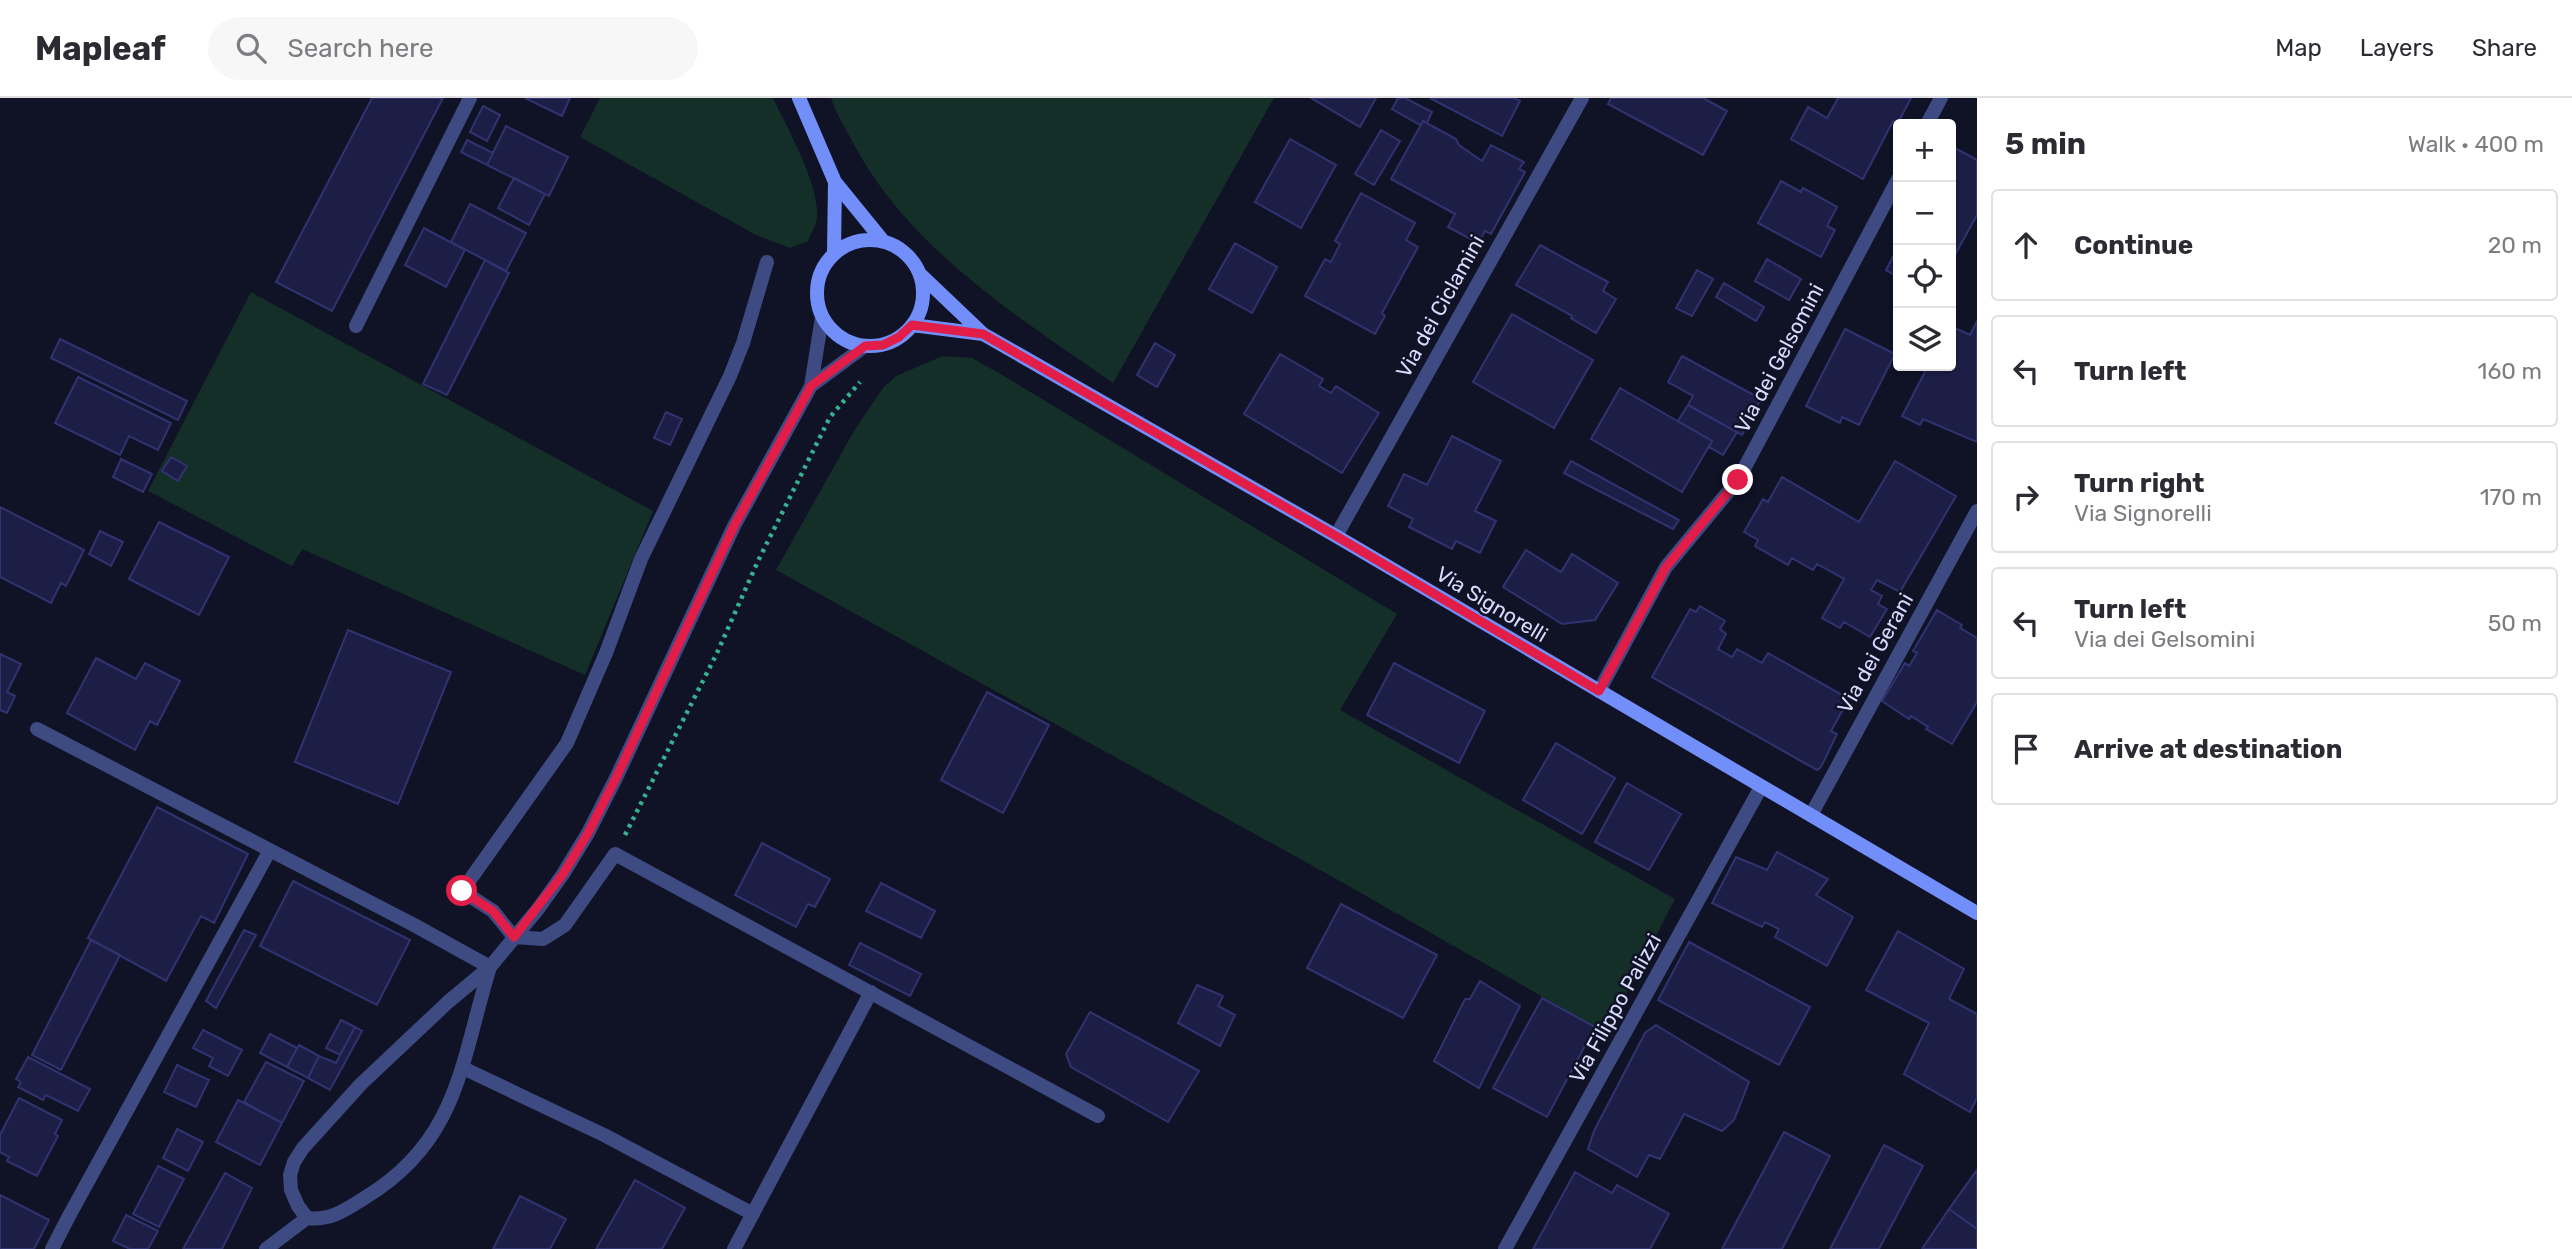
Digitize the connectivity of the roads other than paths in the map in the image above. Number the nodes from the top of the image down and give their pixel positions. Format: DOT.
graph roads {
  1 [pos="470,98"];
  2 [pos="799,98"];
  3 [pos="1582,98"];
  4 [pos="1941,98"];
  5 [pos="1930,119"];
  6 [pos="1896,182"];
  7 [pos="835,183"];
  8 [pos="883,241"];
  9 [pos="834,252"];
  10 [pos="767,262"];
  11 [pos="920,275"];
  12 [pos="822,317"];
  13 [pos="912,325"];
  14 [pos="356,326"];
  15 [pos="983,334"];
  16 [pos="865,346"];
  17 [pos="811,386"];
  18 [pos="1977,511"];
  19 [pos="1336,536"];
  20 [pos="1599,691"];
  21 [pos="37,729"];
  22 [pos="1761,787"];
  23 [pos="1811,815"];
  24 [pos="270,850"];
  25 [pos="1977,913"];
  26 [pos="514,937"];
  27 [pos="490,967"];
  28 [pos="871,992"];
  29 [pos="463,1068"];
  30 [pos="1098,1116"];
  31 [pos="753,1214"];
  32 [pos="307,1217"];
  33 [pos="52,1249"];
  34 [pos="266,1249"];
  35 [pos="734,1249"];
  36 [pos="1505,1249"];
  1 -- 14 [label="street"];
  2 -- 7 [label="street"];
  3 -- 19 [label="street, Via dei Ciclamini"];
  4 -- 5 [label="street"];
  6 -- 20 [label="street, Via dei Gelsomini"];
  7 -- 8 [label="street"];
  7 -- 9 [label="street"];
  8 -- 9 [label="street"];
  8 -- 11 [label="street"];
  9 -- 12 [label="street"];
  10 -- 26 [label="street"];
  11 -- 13 [label="street"];
  11 -- 15 [label="street, Via Signorelli"];
  12 -- 16 [label="street"];
  12 -- 17 [label="street"];
  13 -- 15 [label="street, Via Signorelli"];
  13 -- 16 [label="street"];
  15 -- 19 [label="street, Via Signorelli"];
  16 -- 17 [label="street"];
  17 -- 26 [label="street"];
  18 -- 23 [label="street, Via dei Gerani"];
  19 -- 20 [label="street, Via Signorelli"];
  20 -- 22 [label="street, Via Signorelli"];
  21 -- 24 [label="street"];
  22 -- 23 [label="street, Via Signorelli"];
  22 -- 36 [label="street, Via Filippo Palizzi"];
  23 -- 25 [label="street, Via Signorelli"];
  24 -- 27 [label="street"];
  24 -- 33 [label="street"];
  26 -- 27 [label="street"];
  26 -- 28 [label="street"];
  27 -- 29 [label="street"];
  27 -- 32 [label="street"];
  28 -- 30 [label="street"];
  28 -- 31 [label="street"];
  29 -- 31 [label="street"];
  29 -- 32 [label="street"];
  31 -- 35 [label="street"];
  32 -- 34 [label="street"];
}
